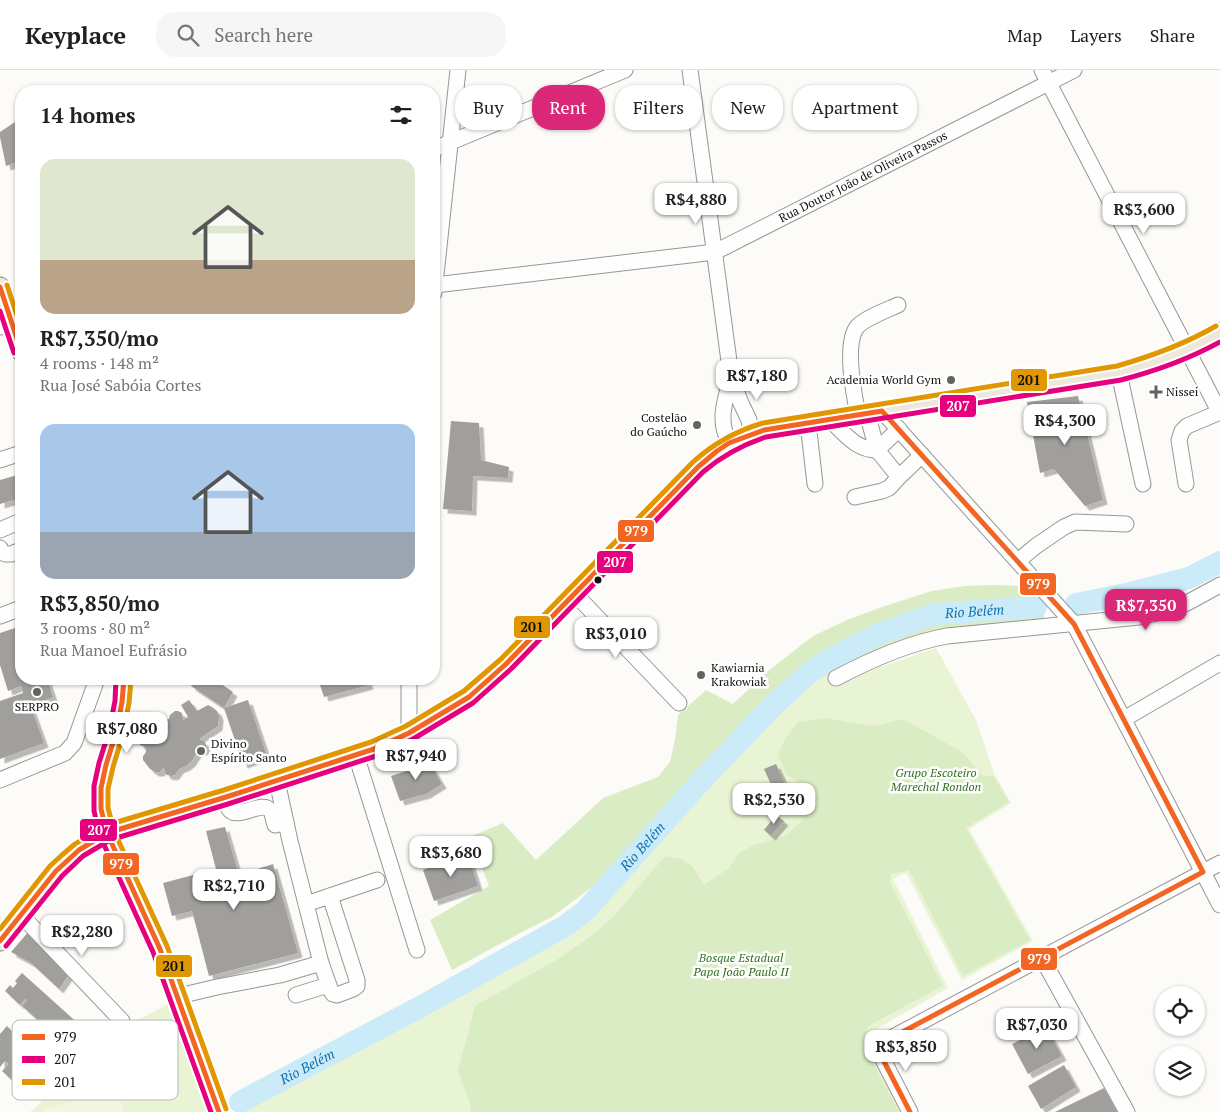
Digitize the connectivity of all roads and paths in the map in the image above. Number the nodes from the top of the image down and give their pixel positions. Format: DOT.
graph roads {
  1 [pos="458,70"];
  2 [pos="625,70"];
  3 [pos="690,70"];
  4 [pos="1074,70"];
  5 [pos="1045,76"];
  6 [pos="450,142"];
  7 [pos="440,146"];
  8 [pos="440,234"];
  9 [pos="715,252"];
  10 [pos="0,287"];
  11 [pos="440,289"];
  12 [pos="898,305"];
  13 [pos="11,323"];
  14 [pos="1220,333"];
  15 [pos="1187,351"];
  16 [pos="1118,373"];
  17 [pos="732,376"];
  18 [pos="1220,412"];
  19 [pos="869,413"];
  20 [pos="828,420"];
  21 [pos="808,423"];
  22 [pos="899,429"];
  23 [pos="750,434"];
  24 [pos="729,443"];
  25 [pos="877,450"];
  26 [pos="15,455"];
  27 [pos="922,455"];
  28 [pos="0,460"];
  29 [pos="899,477"];
  30 [pos="815,484"];
  31 [pos="1143,484"];
  32 [pos="1186,484"];
  33 [pos="855,497"];
  34 [pos="15,524"];
  35 [pos="1126,524"];
  36 [pos="0,530"];
  37 [pos="0,548"];
  38 [pos="15,552"];
  39 [pos="1018,562"];
  40 [pos="1220,585"];
  41 [pos="575,594"];
  42 [pos="15,610"];
  43 [pos="0,616"];
  44 [pos="1074,624"];
  45 [pos="1220,664"];
  46 [pos="836,678"];
  47 [pos="95,685"];
  48 [pos="123,685"];
  49 [pos="409,685"];
  50 [pos="678,702"];
  51 [pos="1124,719"];
  52 [pos="409,733"];
  53 [pos="356,755"];
  54 [pos="0,780"];
  55 [pos="277,781"];
  56 [pos="226,797"];
  57 [pos="280,824"];
  58 [pos="107,833"];
  59 [pos="1220,863"];
  60 [pos="1203,872"];
  61 [pos="377,880"];
  62 [pos="330,896"];
  63 [pos="306,904"];
  64 [pos="1220,905"];
  65 [pos="21,914"];
  66 [pos="0,941"];
  67 [pos="417,950"];
  68 [pos="1042,958"];
  69 [pos="321,963"];
  70 [pos="328,985"];
  71 [pos="296,995"];
  72 [pos="179,996"];
  73 [pos="121,1020"];
  74 [pos="219,1112"];
  75 [pos="910,1112"];
  76 [pos="1127,1112"];
  1 -- 6 [label="street"];
  2 -- 6 [label="street"];
  3 -- 9 [label="street"];
  4 -- 5 [label="street, Rua Doutor João de Oliveira Passos"];
  5 -- 9 [label="street, Rua Doutor João de Oliveira Passos"];
  5 -- 15 [label="street"];
  6 -- 7 [label="street"];
  6 -- 8 [label="street"];
  9 -- 11 [label="street, Rua Doutor João de Oliveira Passos"];
  9 -- 17 [label="street"];
  10 -- 13 [label="main road"];
  12 -- 19 [label="street"];
  14 -- 15 [label="main road"];
  15 -- 16 [label="main road"];
  15 -- 18 [label="street"];
  16 -- 19 [label="main road"];
  16 -- 31 [label="street"];
  17 -- 23 [label="street"];
  17 -- 24 [label="street"];
  18 -- 32 [label="street"];
  19 -- 20 [label="main road"];
  19 -- 22 [label="street"];
  19 -- 25 [label="street"];
  20 -- 21 [label="main road"];
  20 -- 25 [label="street"];
  21 -- 23 [label="main road"];
  21 -- 30 [label="street"];
  22 -- 25 [label="street"];
  22 -- 27 [label="street"];
  23 -- 24 [label="main road"];
  24 -- 41 [label="main road"];
  25 -- 29 [label="street"];
  26 -- 28 [label="street"];
  27 -- 29 [label="street"];
  27 -- 39 [label="street"];
  29 -- 33 [label="street"];
  34 -- 36 [label="street"];
  35 -- 39 [label="street"];
  37 -- 38 [label="street"];
  39 -- 44 [label="street"];
  40 -- 44 [label="street"];
  41 -- 50 [label="street"];
  41 -- 52 [label="main road"];
  42 -- 43 [label="street"];
  44 -- 46 [label="street"];
  44 -- 51 [label="street"];
  45 -- 51 [label="street"];
  47 -- 54 [label="street"];
  48 -- 58 [label="main road"];
  49 -- 52 [label="street"];
  51 -- 60 [label="street"];
  52 -- 53 [label="main road"];
  53 -- 55 [label="main road"];
  53 -- 67 [label="street"];
  55 -- 56 [label="main road"];
  55 -- 57 [label="street"];
  56 -- 57 [label="street"];
  56 -- 58 [label="main road"];
  57 -- 63 [label="street"];
  58 -- 65 [label="main road"];
  58 -- 72 [label="main road"];
  59 -- 60 [label="street"];
  60 -- 64 [label="street"];
  60 -- 68 [label="street"];
  61 -- 62 [label="street"];
  62 -- 63 [label="street"];
  62 -- 70 [label="street"];
  63 -- 69 [label="street"];
  65 -- 66 [label="main road"];
  65 -- 73 [label="street"];
  68 -- 75 [label="street"];
  68 -- 76 [label="street"];
  69 -- 70 [label="street"];
  69 -- 72 [label="street"];
  70 -- 71 [label="street"];
  72 -- 74 [label="main road"];
}
